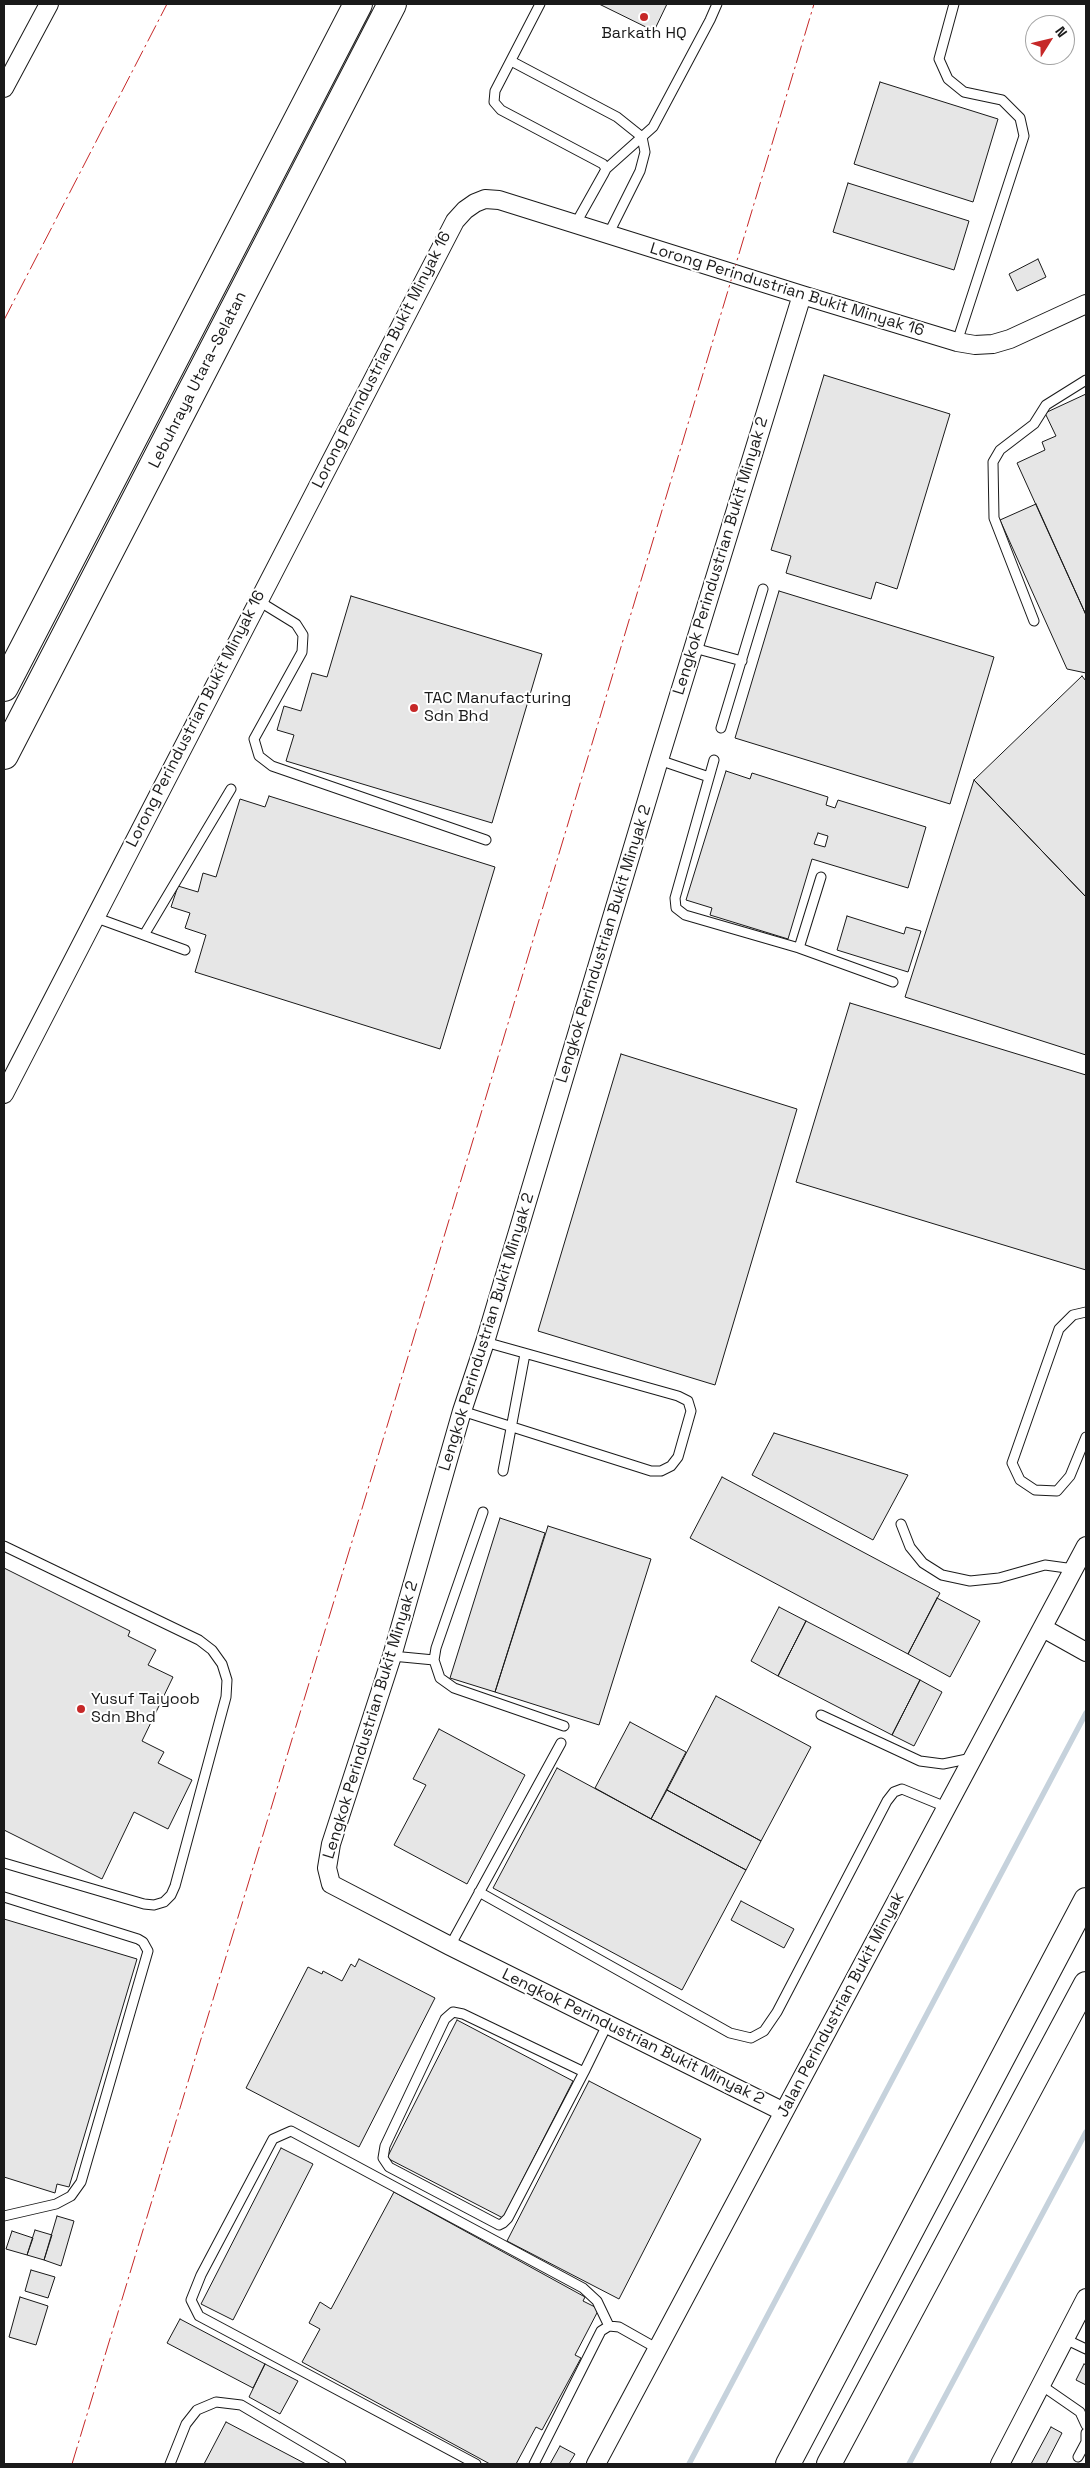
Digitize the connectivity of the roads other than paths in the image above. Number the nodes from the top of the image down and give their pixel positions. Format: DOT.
graph roads {
  1 [pos="49,4"];
  2 [pos="358,4"];
  3 [pos="392,4"];
  4 [pos="540,4"];
  5 [pos="717,4"];
  6 [pos="954,4"];
  7 [pos="510,61"];
  8 [pos="4,88"];
  9 [pos="642,137"];
  10 [pos="606,169"];
  11 [pos="576,223"];
  12 [pos="608,235"];
  13 [pos="802,295"];
  14 [pos="1086,304"];
  15 [pos="957,342"];
  16 [pos="1086,380"];
  17 [pos="763,589"];
  18 [pos="257,600"];
  19 [pos="1034,622"];
  20 [pos="694,648"];
  21 [pos="742,660"];
  22 [pos="4,687"];
  23 [pos="721,728"];
  24 [pos="4,755"];
  25 [pos="658,760"];
  26 [pos="714,760"];
  27 [pos="709,777"];
  28 [pos="231,789"];
  29 [pos="486,840"];
  30 [pos="821,877"];
  31 [pos="94,917"];
  32 [pos="144,935"];
  33 [pos="799,948"];
  34 [pos="185,950"];
  35 [pos="893,982"];
  36 [pos="4,1094"];
  37 [pos="1086,1312"];
  38 [pos="485,1342"];
  39 [pos="525,1354"];
  40 [pos="462,1411"];
  41 [pos="512,1426"];
  42 [pos="1086,1437"];
  43 [pos="503,1471"];
  44 [pos="483,1512"];
  45 [pos="902,1524"];
  46 [pos="4,1546"];
  47 [pos="1086,1546"];
  48 [pos="1074,1568"];
  49 [pos="1043,1628"];
  50 [pos="1086,1652"];
  51 [pos="392,1656"];
  52 [pos="434,1660"];
  53 [pos="821,1715"];
  54 [pos="564,1726"];
  55 [pos="561,1743"];
  56 [pos="973,1758"];
  57 [pos="946,1807"];
  58 [pos="4,1863"];
  59 [pos="479,1892"];
  60 [pos="4,1897"];
  61 [pos="1086,1900"];
  62 [pos="450,1946"];
  63 [pos="1086,1984"];
  64 [pos="607,2025"];
  65 [pos="584,2072"];
  66 [pos="784,2112"];
  67 [pos="4,2216"];
  68 [pos="1086,2298"];
  69 [pos="609,2326"];
  70 [pos="1065,2339"];
  71 [pos="658,2349"];
  72 [pos="1086,2349"];
  73 [pos="1041,2385"];
  74 [pos="1086,2425"];
  75 [pos="1086,2433"];
  76 [pos="1078,2457"];
  77 [pos="170,2464"];
  78 [pos="341,2464"];
  79 [pos="476,2464"];
  80 [pos="534,2464"];
  81 [pos="596,2464"];
  82 [pos="788,2464"];
  83 [pos="829,2464"];
  84 [pos="1000,2464"];
  1 -- 8 [label="street"];
  2 -- 22 [label="highway, Lebuhraya Utara–Selatan"];
  3 -- 24 [label="highway, Lebuhraya Utara–Selatan"];
  4 -- 7 [label="lane"];
  5 -- 9 [label="lane"];
  6 -- 15 [label="lane"];
  7 -- 9 [label="lane"];
  7 -- 10 [label="lane"];
  9 -- 10 [label="lane"];
  9 -- 12 [label="lane"];
  10 -- 11 [label="lane"];
  11 -- 12 [label="street, Lorong Perindustrian Bukit Minyak 16"];
  11 -- 18 [label="street, Lorong Perindustrian Bukit Minyak 16"];
  12 -- 13 [label="street, Lorong Perindustrian Bukit Minyak 16"];
  13 -- 15 [label="street, Lorong Perindustrian Bukit Minyak 16"];
  13 -- 20 [label="street, Lengkok Perindustrian Bukit Minyak 2"];
  14 -- 15 [label="street, Lorong Perindustrian Bukit Minyak 16"];
  16 -- 19 [label="lane"];
  17 -- 21 [label="lane"];
  18 -- 29 [label="lane"];
  18 -- 31 [label="street, Lorong Perindustrian Bukit Minyak 16"];
  20 -- 21 [label="lane"];
  20 -- 25 [label="street, Lengkok Perindustrian Bukit Minyak 2"];
  21 -- 23 [label="lane"];
  25 -- 27 [label="lane"];
  25 -- 38 [label="street, Lengkok Perindustrian Bukit Minyak 2"];
  26 -- 27 [label="lane"];
  27 -- 33 [label="lane"];
  28 -- 32 [label="lane"];
  30 -- 33 [label="lane"];
  31 -- 32 [label="lane"];
  31 -- 36 [label="street, Lorong Perindustrian Bukit Minyak 16"];
  32 -- 34 [label="lane"];
  33 -- 35 [label="lane"];
  37 -- 42 [label="lane"];
  38 -- 39 [label="lane"];
  38 -- 40 [label="street, Lengkok Perindustrian Bukit Minyak 2"];
  39 -- 41 [label="lane"];
  39 -- 41 [label="lane"];
  40 -- 41 [label="lane"];
  40 -- 51 [label="street, Lengkok Perindustrian Bukit Minyak 2"];
  41 -- 43 [label="lane"];
  44 -- 52 [label="lane"];
  45 -- 48 [label="lane"];
  46 -- 58 [label="lane"];
  47 -- 48 [label="street, Jalan Perindustrian Bukit Minyak"];
  48 -- 49 [label="street, Jalan Perindustrian Bukit Minyak"];
  49 -- 50 [label="street"];
  49 -- 56 [label="street, Jalan Perindustrian Bukit Minyak"];
  51 -- 52 [label="lane"];
  51 -- 62 [label="street, Lengkok Perindustrian Bukit Minyak 2"];
  52 -- 54 [label="lane"];
  53 -- 56 [label="lane"];
  55 -- 59 [label="lane"];
  56 -- 57 [label="street, Jalan Perindustrian Bukit Minyak"];
  57 -- 59 [label="lane"];
  57 -- 66 [label="street, Jalan Perindustrian Bukit Minyak"];
  59 -- 62 [label="lane"];
  60 -- 67 [label="lane"];
  61 -- 82 [label="main road"];
  62 -- 64 [label="street, Lengkok Perindustrian Bukit Minyak 2"];
  63 -- 83 [label="main road"];
  64 -- 65 [label="lane"];
  64 -- 66 [label="street, Lengkok Perindustrian Bukit Minyak 2"];
  65 -- 65 [label="lane"];
  66 -- 71 [label="street, Jalan Perindustrian Bukit Minyak"];
  68 -- 70 [label="street"];
  69 -- 71 [label="lane"];
  69 -- 79 [label="lane"];
  69 -- 80 [label="lane"];
  70 -- 72 [label="lane"];
  70 -- 73 [label="street"];
  71 -- 81 [label="street, Jalan Perindustrian Bukit Minyak"];
  73 -- 74 [label="lane"];
  73 -- 84 [label="street"];
  75 -- 76 [label="lane"];
  77 -- 78 [label="lane"];
}
